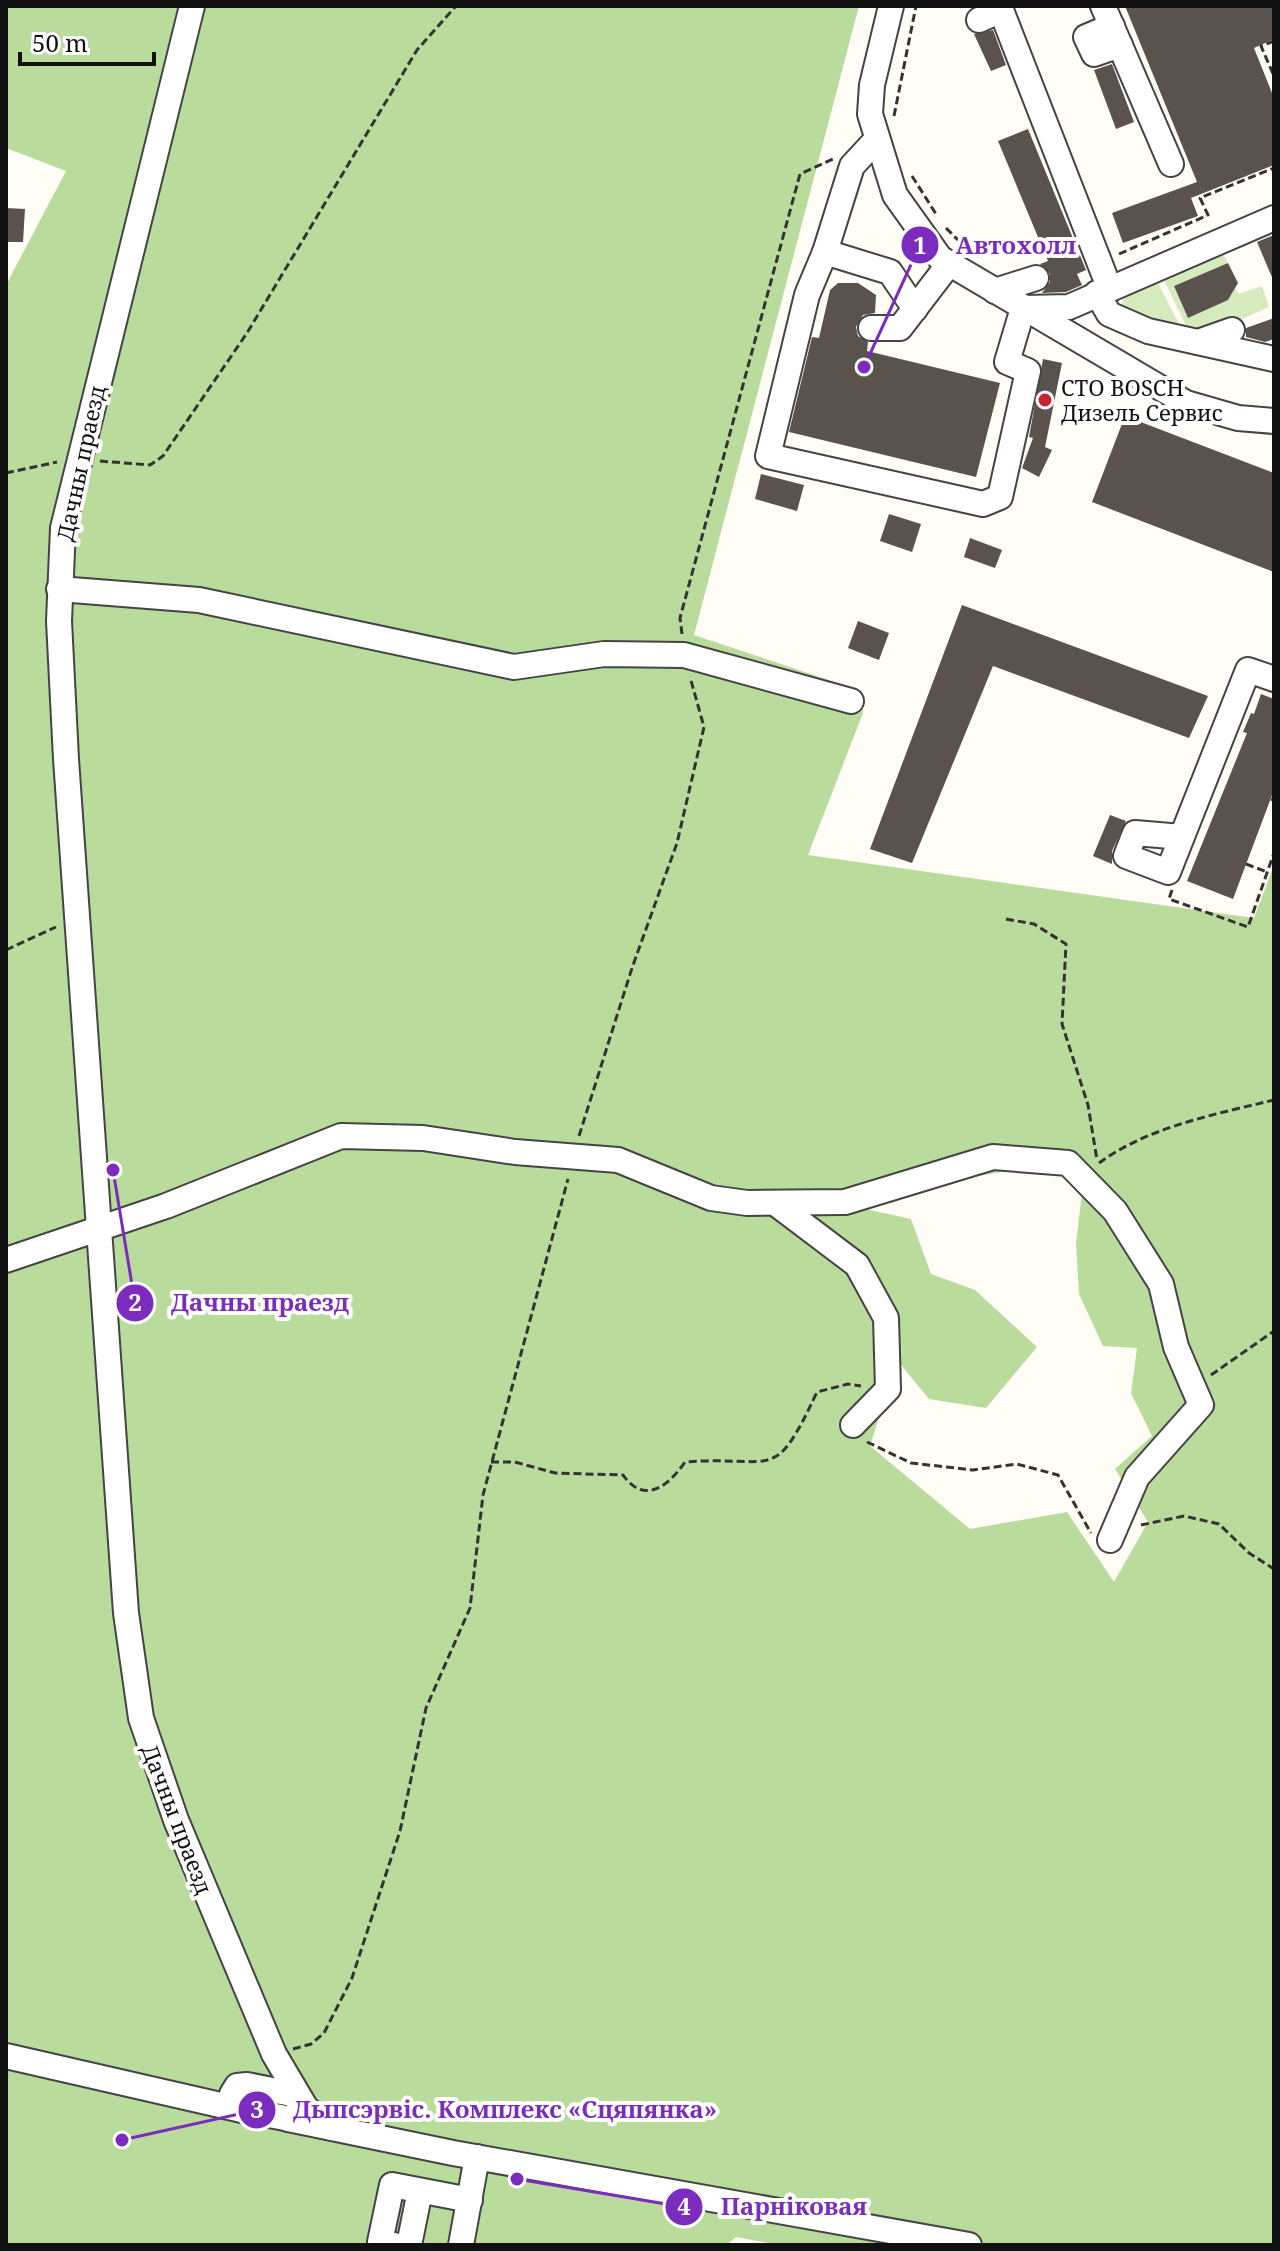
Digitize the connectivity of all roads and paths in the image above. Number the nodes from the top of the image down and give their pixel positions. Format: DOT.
graph roads {
  1 [pos="192,6"];
  2 [pos="456,6"];
  3 [pos="891,6"];
  4 [pos="913,6"];
  5 [pos="979,20"];
  6 [pos="1112,26"];
  7 [pos="1274,41"];
  8 [pos="897,62"];
  9 [pos="1274,76"];
  10 [pos="890,106"];
  11 [pos="894,119"];
  12 [pos="884,132"];
  13 [pos="839,156"];
  14 [pos="1171,164"];
  15 [pos="1274,168"];
  16 [pos="1274,218"];
  17 [pos="933,220"];
  18 [pos="944,233"];
  19 [pos="825,252"];
  20 [pos="961,256"];
  21 [pos="1036,278"];
  22 [pos="1102,283"];
  23 [pos="995,291"];
  24 [pos="1023,308"];
  25 [pos="915,309"];
  26 [pos="871,328"];
  27 [pos="1232,330"];
  28 [pos="1198,342"];
  29 [pos="1274,359"];
  30 [pos="1274,421"];
  31 [pos="78,459"];
  32 [pos="6,473"];
  33 [pos="59,589"];
  34 [pos="684,655"];
  35 [pos="1274,679"];
  36 [pos="851,701"];
  37 [pos="1182,837"];
  38 [pos="1274,853"];
  39 [pos="1246,864"];
  40 [pos="1267,872"];
  41 [pos="1174,884"];
  42 [pos="78,917"];
  43 [pos="1006,919"];
  44 [pos="6,950"];
  45 [pos="1274,1100"];
  46 [pos="574,1154"];
  47 [pos="775,1203"];
  48 [pos="100,1227"];
  49 [pos="6,1260"];
  50 [pos="1274,1331"];
  51 [pos="888,1389"];
  52 [pos="1201,1405"];
  53 [pos="853,1425"];
  54 [pos="491,1462"];
  55 [pos="1110,1540"];
  56 [pos="1274,1569"];
  57 [pos="272,2050"];
  58 [pos="6,2056"];
  59 [pos="239,2098"];
  60 [pos="294,2109"];
  61 [pos="477,2157"];
  62 [pos="420,2191"];
  63 [pos="470,2200"];
  64 [pos="394,2245"];
  65 [pos="409,2245"];
  66 [pos="461,2245"];
  67 [pos="969,2245"];
  1 -- 31 [label="street, Дачны праезд"];
  2 -- 31 [label="path"];
  3 -- 12 [label="street"];
  4 -- 8 [label="path"];
  4 -- 11 [label="path"];
  5 -- 22 [label="street"];
  6 -- 14 [label="street"];
  7 -- 9 [label="path"];
  10 -- 12 [label="path"];
  12 -- 19 [label="street"];
  12 -- 20 [label="street"];
  13 -- 34 [label="path"];
  15 -- 22 [label="path"];
  16 -- 22 [label="street"];
  17 -- 17 [label="path"];
  17 -- 20 [label="path"];
  18 -- 20 [label="path"];
  19 -- 24 [label="street"];
  19 -- 25 [label="street"];
  20 -- 23 [label="street"];
  20 -- 25 [label="street"];
  21 -- 23 [label="street"];
  22 -- 24 [label="street"];
  22 -- 28 [label="street"];
  23 -- 24 [label="street"];
  24 -- 30 [label="street"];
  25 -- 26 [label="street"];
  27 -- 28 [label="street"];
  28 -- 29 [label="street"];
  31 -- 32 [label="path"];
  31 -- 33 [label="street, Дачны праезд"];
  33 -- 34 [label="street"];
  33 -- 42 [label="street, Дачны праезд"];
  34 -- 36 [label="street"];
  34 -- 46 [label="path"];
  35 -- 37 [label="street"];
  38 -- 40 [label="path"];
  39 -- 40 [label="path"];
  40 -- 41 [label="path"];
  42 -- 44 [label="path"];
  42 -- 48 [label="street, Дачны праезд"];
  43 -- 45 [label="path"];
  46 -- 47 [label="street"];
  46 -- 48 [label="street"];
  46 -- 54 [label="path"];
  47 -- 51 [label="street"];
  47 -- 52 [label="street"];
  48 -- 49 [label="street"];
  48 -- 57 [label="street, Дачны праезд"];
  50 -- 52 [label="path"];
  51 -- 53 [label="street"];
  51 -- 54 [label="path"];
  52 -- 55 [label="street"];
  53 -- 55 [label="path"];
  54 -- 57 [label="path"];
  55 -- 56 [label="path"];
  57 -- 59 [label="street"];
  57 -- 60 [label="street, Дачны праезд"];
  58 -- 59 [label="street"];
  59 -- 60 [label="street"];
  60 -- 61 [label="street"];
  61 -- 63 [label="street"];
  61 -- 67 [label="street"];
  62 -- 63 [label="street"];
  62 -- 64 [label="street"];
  62 -- 65 [label="street"];
  63 -- 66 [label="street"];
}
